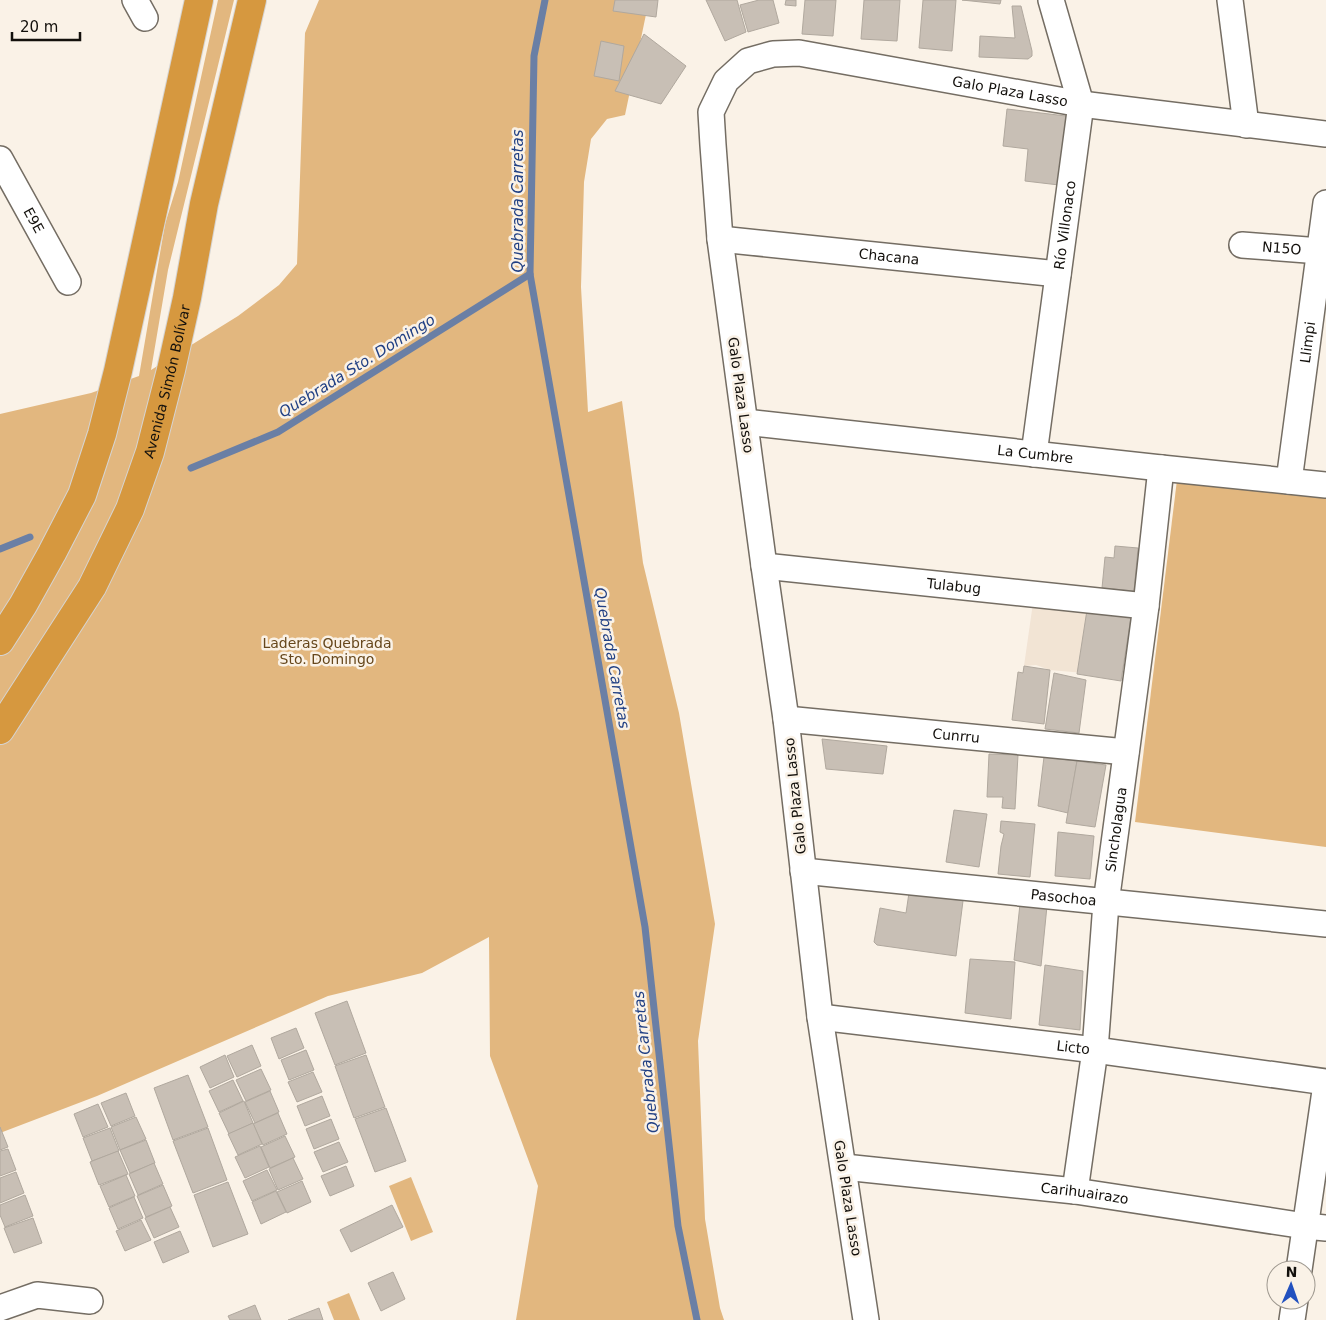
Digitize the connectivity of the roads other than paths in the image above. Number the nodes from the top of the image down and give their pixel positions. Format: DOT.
graph roads {
  1 [pos="199,0"];
  2 [pos="252,0"];
  3 [pos="1051,0"];
  4 [pos="1230,0"];
  5 [pos="1082,104"];
  6 [pos="1246,124"];
  7 [pos="1326,134"];
  8 [pos="0,159"];
  9 [pos="1326,203"];
  10 [pos="720,239"];
  11 [pos="1242,245"];
  12 [pos="1320,251"];
  13 [pos="1058,274"];
  14 [pos="68,282"];
  15 [pos="745,422"];
  16 [pos="1034,454"];
  17 [pos="1161,468"];
  18 [pos="1288,481"];
  19 [pos="1326,485"];
  20 [pos="764,566"];
  21 [pos="1146,606"];
  22 [pos="0,641"];
  23 [pos="786,719"];
  24 [pos="0,730"];
  25 [pos="1126,752"];
  26 [pos="803,872"];
  27 [pos="1106,903"];
  28 [pos="1326,924"];
  29 [pos="820,1017"];
  30 [pos="1095,1050"];
  31 [pos="1326,1083"];
  32 [pos="844,1167"];
  33 [pos="1075,1191"];
  34 [pos="1316,1227"];
  35 [pos="1303,1260"];
  36 [pos="90,1301"];
  37 [pos="0,1308"];
  38 [pos="866,1320"];
  1 -- 22 [label="highway"];
  2 -- 24 [label="highway, Avenida Simón Bolívar"];
  3 -- 5 [label="street, Río Villonaco"];
  4 -- 6 [label="street"];
  5 -- 6 [label="street, Galo Plaza Lasso"];
  5 -- 10 [label="street, Galo Plaza Lasso"];
  5 -- 13 [label="street, Río Villonaco"];
  6 -- 7 [label="street, Galo Plaza Lasso"];
  8 -- 14 [label="street, E9E"];
  9 -- 12 [label="street, Llimpi"];
  10 -- 13 [label="street, Chacana"];
  10 -- 15 [label="street, Galo Plaza Lasso"];
  11 -- 12 [label="street, N15O"];
  12 -- 18 [label="street, Llimpi"];
  13 -- 16 [label="street, Río Villonaco"];
  15 -- 16 [label="street, La Cumbre"];
  15 -- 20 [label="street, Galo Plaza Lasso"];
  16 -- 17 [label="street, La Cumbre"];
  17 -- 18 [label="street, La Cumbre"];
  17 -- 21 [label="street, Sincholagua"];
  18 -- 19 [label="street, La Cumbre"];
  20 -- 21 [label="street, Tulabug"];
  20 -- 23 [label="street, Galo Plaza Lasso"];
  21 -- 25 [label="street, Sincholagua"];
  23 -- 25 [label="street, Cunrru"];
  23 -- 26 [label="street, Galo Plaza Lasso"];
  25 -- 27 [label="street, Sincholagua"];
  26 -- 27 [label="street, Pasochoa"];
  26 -- 29 [label="street, Galo Plaza Lasso"];
  27 -- 28 [label="street, Pasochoa"];
  27 -- 30 [label="street, Sincholagua"];
  29 -- 30 [label="street, Licto"];
  29 -- 32 [label="street, Galo Plaza Lasso"];
  30 -- 31 [label="street, Licto"];
  30 -- 33 [label="street, Sincholagua"];
  31 -- 34 [label="street"];
  32 -- 33 [label="street, Carihuairazo"];
  32 -- 38 [label="street, Galo Plaza Lasso"];
  33 -- 34 [label="street, Carihuairazo"];
  34 -- 35 [label="street"];
  36 -- 37 [label="street"];
}
